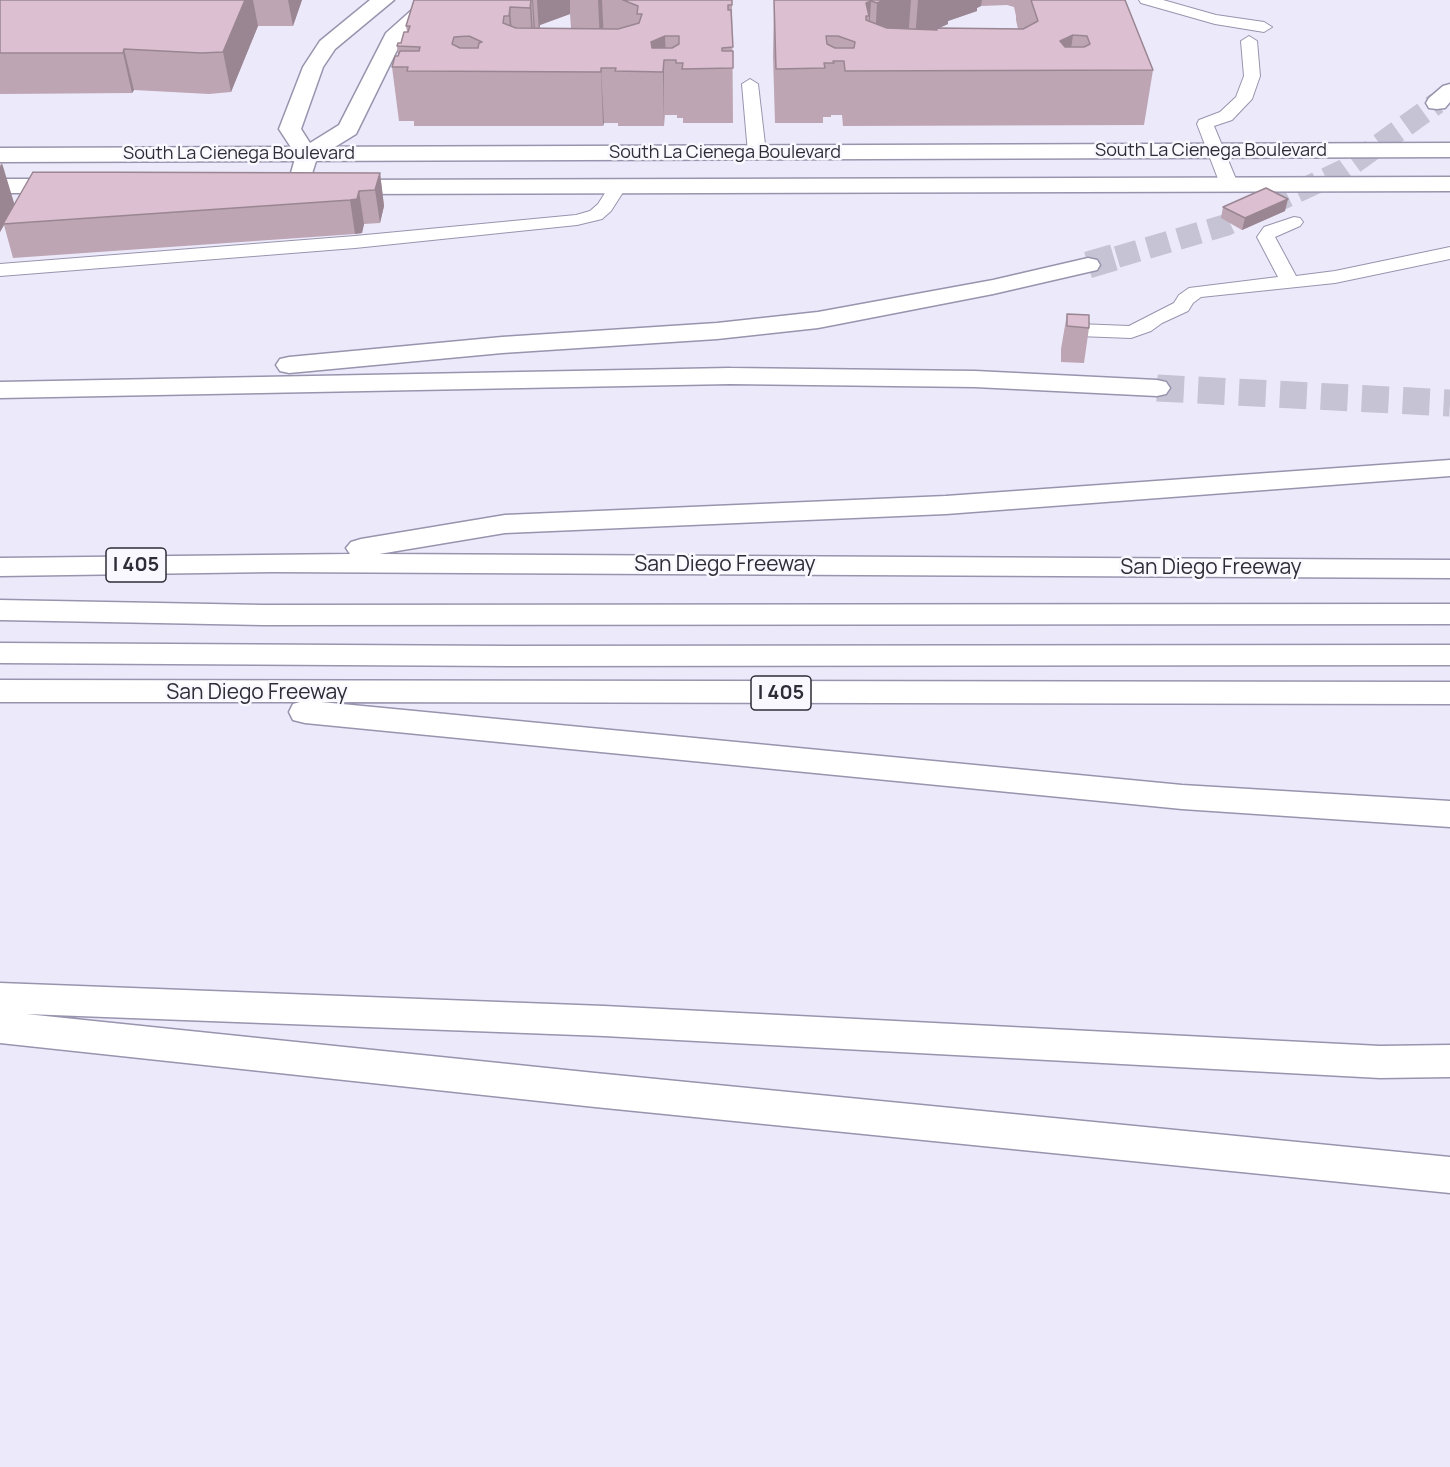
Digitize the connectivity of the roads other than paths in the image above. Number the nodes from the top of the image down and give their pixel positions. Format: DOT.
graph roads {
  1 [pos="384,0"];
  2 [pos="434,0"];
  3 [pos="1146,0"];
  4 [pos="1264,27"];
  5 [pos="1249,41"];
  6 [pos="750,84"];
  7 [pos="1450,150"];
  8 [pos="1216,151"];
  9 [pos="757,153"];
  10 [pos="307,154"];
  11 [pos="0,155"];
  12 [pos="1229,184"];
  13 [pos="1450,184"];
  14 [pos="0,186"];
  15 [pos="92,186"];
  16 [pos="618,186"];
  17 [pos="275,187"];
  18 [pos="298,187"];
  19 [pos="1294,222"];
  20 [pos="1450,253"];
  21 [pos="1088,265"];
  22 [pos="0,270"];
  23 [pos="1290,282"];
  24 [pos="1078,330"];
  25 [pos="1157,388"];
  26 [pos="0,390"];
  27 [pos="33,390"];
  28 [pos="1450,468"];
  29 [pos="272,563"];
  30 [pos="0,567"];
  31 [pos="1450,569"];
  32 [pos="0,610"];
  33 [pos="1450,614"];
  34 [pos="0,653"];
  35 [pos="1450,656"];
  36 [pos="0,691"];
  37 [pos="113,693"];
  38 [pos="1450,693"];
  39 [pos="1450,814"];
  40 [pos="0,998"];
  41 [pos="0,1027"];
  42 [pos="1450,1061"];
  43 [pos="1450,1175"];
  1 -- 10 [label="main road"];
  2 -- 10 [label="main road"];
  3 -- 4 [label="lane"];
  5 -- 8 [label="lane"];
  6 -- 9 [label="lane"];
  7 -- 8 [label="main road, South La Cienega Boulevard"];
  8 -- 9 [label="main road, South La Cienega Boulevard"];
  8 -- 12 [label="lane"];
  9 -- 10 [label="main road, South La Cienega Boulevard"];
  10 -- 11 [label="main road, South La Cienega Boulevard"];
  10 -- 18 [label="main road"];
  12 -- 13 [label="main road, South La Cienega Boulevard"];
  12 -- 16 [label="main road, South La Cienega Boulevard"];
  14 -- 15 [label="main road"];
  16 -- 18 [label="main road, South La Cienega Boulevard"];
  16 -- 22 [label="lane"];
  17 -- 18 [label="main road, South La Cienega Boulevard"];
  19 -- 23 [label="lane"];
  20 -- 23 [label="lane"];
  21 -- 27 [label="main road"];
  23 -- 24 [label="lane"];
  25 -- 27 [label="main road"];
  26 -- 27 [label="main road"];
  28 -- 29 [label="main road"];
  29 -- 30 [label="main road, San Diego Freeway / I 405"];
  29 -- 31 [label="main road, San Diego Freeway / I 405"];
  32 -- 33 [label="main road"];
  34 -- 35 [label="main road"];
  36 -- 37 [label="main road, San Diego Freeway / I 405"];
  37 -- 38 [label="main road, San Diego Freeway / I 405"];
  37 -- 39 [label="main road"];
  40 -- 42 [label="main road"];
  41 -- 43 [label="main road"];
}
